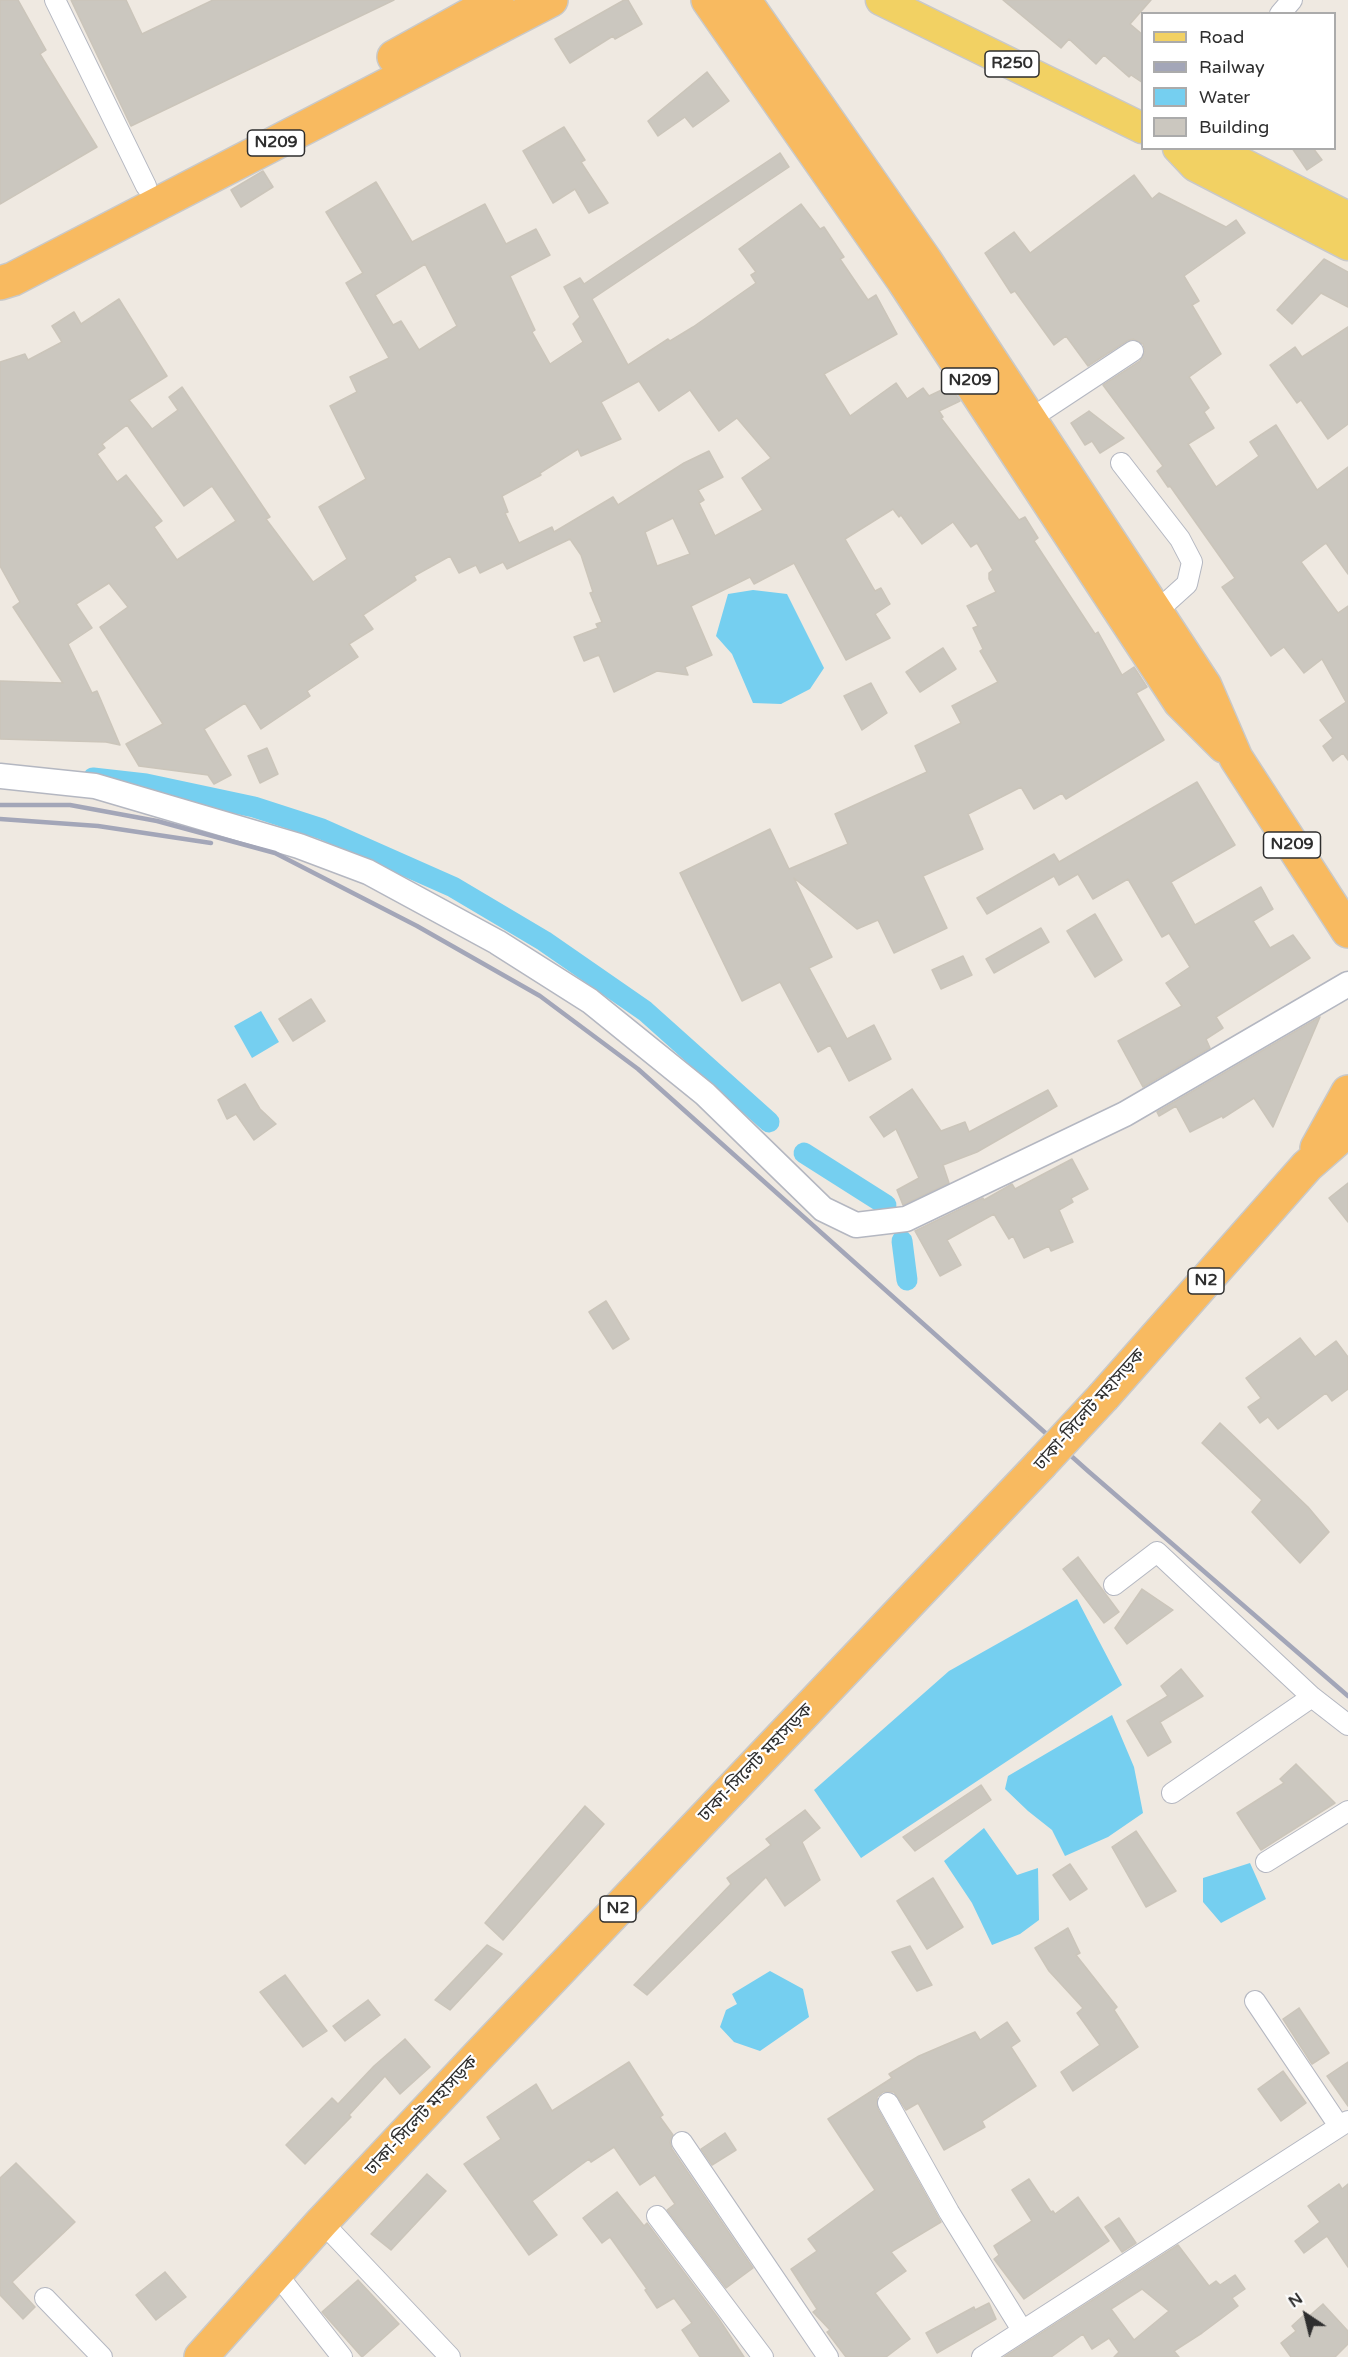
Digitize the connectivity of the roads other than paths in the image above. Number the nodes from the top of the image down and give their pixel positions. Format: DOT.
graph roads {
  1 [pos="55,0"];
  2 [pos="497,0"];
  3 [pos="551,0"];
  4 [pos="708,0"];
  5 [pos="881,0"];
  6 [pos="1292,0"];
  7 [pos="746,2"];
  8 [pos="1282,12"];
  9 [pos="1141,127"];
  10 [pos="1180,150"];
  11 [pos="1216,150"];
  12 [pos="146,186"];
  13 [pos="1348,217"];
  14 [pos="1348,245"];
  15 [pos="0,265"];
  16 [pos="0,283"];
  17 [pos="1133,351"];
  18 [pos="1030,419"];
  19 [pos="1121,463"];
  20 [pos="1156,612"];
  21 [pos="1236,758"];
  22 [pos="0,776"];
  23 [pos="1348,931"];
  24 [pos="1348,984"];
  25 [pos="1348,1092"];
  26 [pos="1348,1130"];
  27 [pos="1307,1166"];
  28 [pos="1114,1585"];
  29 [pos="1312,1697"];
  30 [pos="1348,1725"];
  31 [pos="1172,1793"];
  32 [pos="1348,1811"];
  33 [pos="1266,1862"];
  34 [pos="1255,2001"];
  35 [pos="888,2103"];
  36 [pos="1344,2123"];
  37 [pos="682,2142"];
  38 [pos="657,2216"];
  39 [pos="322,2222"];
  40 [pos="276,2273"];
  41 [pos="45,2298"];
  42 [pos="1022,2330"];
  43 [pos="102,2357"];
  44 [pos="201,2357"];
  45 [pos="342,2357"];
  46 [pos="450,2357"];
  47 [pos="763,2357"];
  48 [pos="828,2357"];
  49 [pos="982,2357"];
  1 -- 12 [label="street"];
  2 -- 12 [label="highway, N209"];
  3 -- 16 [label="highway, N209"];
  4 -- 21 [label="highway, N209"];
  5 -- 9 [label="main road, R250"];
  6 -- 8 [label="street"];
  7 -- 18 [label="highway, N209"];
  10 -- 14 [label="main road"];
  11 -- 13 [label="main road"];
  12 -- 15 [label="highway, N209"];
  17 -- 18 [label="street"];
  18 -- 20 [label="highway, N209"];
  19 -- 20 [label="street"];
  20 -- 21 [label="highway, N209"];
  21 -- 23 [label="highway, N209"];
  22 -- 24 [label="street"];
  25 -- 27 [label="highway, ঢাকা-সিলেট মহাসড়ক / N2"];
  26 -- 27 [label="highway, ঢাকা-সিলেট মহাসড়ক / N2"];
  27 -- 39 [label="highway, ঢাকা-সিলেট মহাসড়ক / N2, bridge"];
  28 -- 29 [label="street"];
  29 -- 30 [label="street"];
  29 -- 31 [label="street"];
  32 -- 33 [label="street"];
  34 -- 36 [label="street"];
  35 -- 42 [label="street"];
  36 -- 42 [label="street"];
  37 -- 48 [label="street"];
  38 -- 47 [label="street"];
  39 -- 40 [label="highway, ঢাকা-সিলেট মহাসড়ক / N2"];
  39 -- 46 [label="street"];
  40 -- 44 [label="highway, ঢাকা-সিলেট মহাসড়ক / N2"];
  40 -- 45 [label="street"];
  41 -- 43 [label="street"];
  42 -- 49 [label="street"];
}
